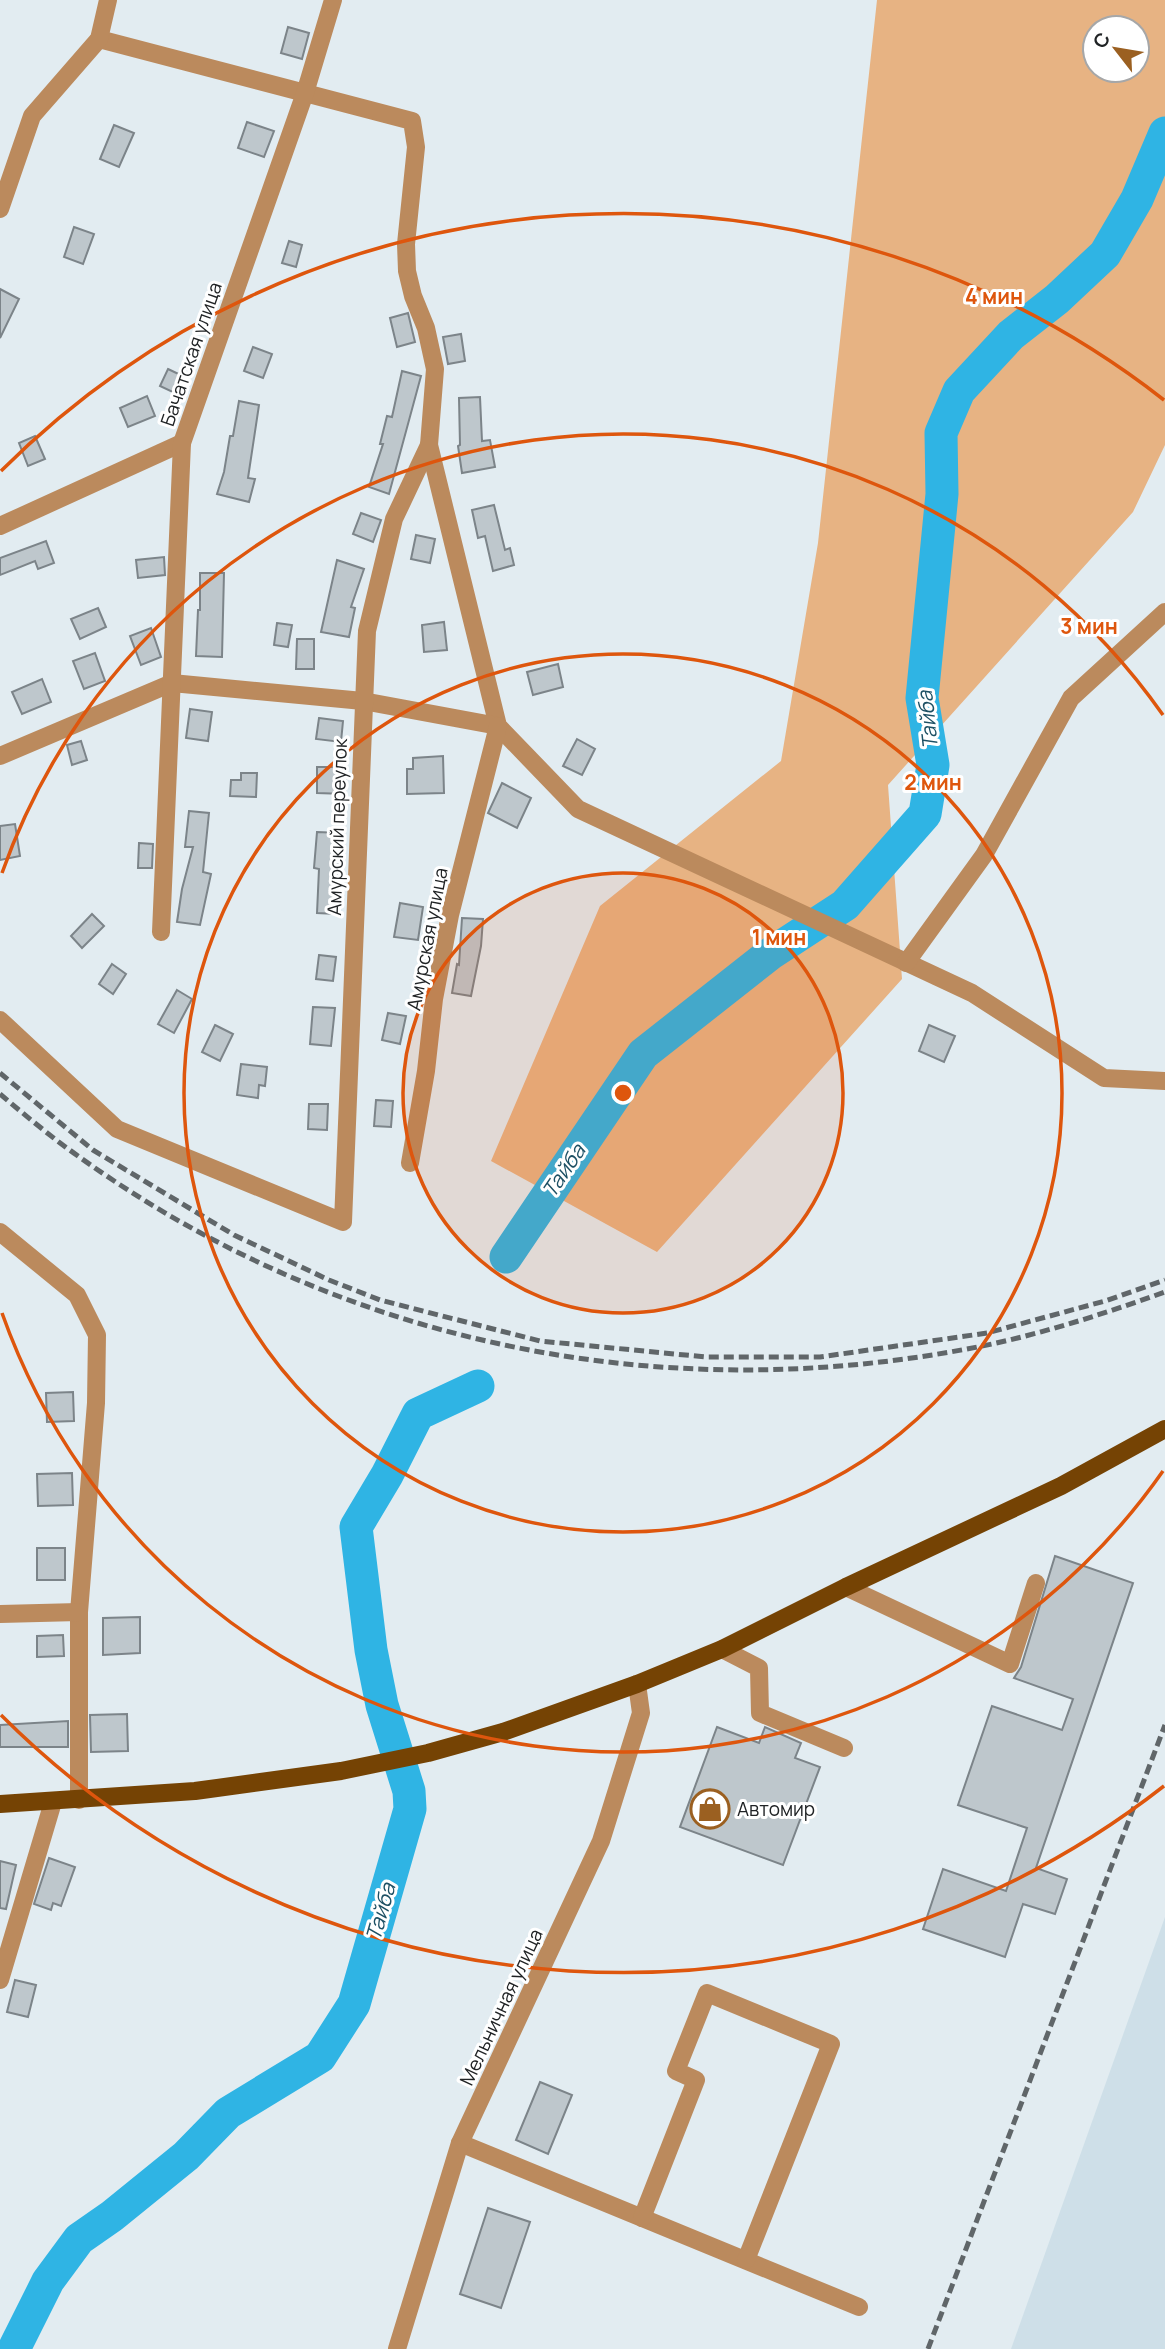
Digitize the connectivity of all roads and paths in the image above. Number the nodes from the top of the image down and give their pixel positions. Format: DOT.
graph roads {
  1 [pos="108,0"];
  2 [pos="333,0"];
  3 [pos="99,39"];
  4 [pos="305,93"];
  5 [pos="0,209"];
  6 [pos="182,443"];
  7 [pos="429,445"];
  8 [pos="0,526"];
  9 [pos="1165,612"];
  10 [pos="172,683"];
  11 [pos="363,701"];
  12 [pos="498,726"];
  13 [pos="0,756"];
  14 [pos="161,932"];
  15 [pos="905,963"];
  16 [pos="0,1020"];
  17 [pos="1165,1081"];
  18 [pos="410,1163"];
  19 [pos="0,1232"];
  20 [pos="1165,1429"];
  21 [pos="1036,1583"];
  22 [pos="846,1587"];
  23 [pos="79,1612"];
  24 [pos="0,1614"];
  25 [pos="722,1649"];
  26 [pos="637,1684"];
  27 [pos="844,1748"];
  28 [pos="79,1800"];
  29 [pos="52,1802"];
  30 [pos="0,1804"];
  31 [pos="0,1980"];
  32 [pos="460,2143"];
  33 [pos="642,2218"];
  34 [pos="746,2260"];
  35 [pos="859,2307"];
  36 [pos="397,2349"];
  1 -- 3 [label="street"];
  2 -- 4 [label="street, Бачатская улица"];
  3 -- 4 [label="street"];
  3 -- 5 [label="street"];
  4 -- 6 [label="street, Бачатская улица"];
  4 -- 7 [label="street"];
  6 -- 8 [label="street"];
  6 -- 10 [label="street, Бачатская улица"];
  7 -- 11 [label="street, Амурский переулок"];
  7 -- 12 [label="street"];
  9 -- 15 [label="street"];
  10 -- 11 [label="street"];
  10 -- 13 [label="street"];
  10 -- 14 [label="street, Бачатская улица"];
  11 -- 12 [label="street"];
  11 -- 16 [label="street, Амурский переулок"];
  12 -- 15 [label="street"];
  12 -- 18 [label="street, Амурская улица"];
  15 -- 17 [label="street"];
  19 -- 23 [label="street"];
  20 -- 22 [label="main road"];
  21 -- 22 [label="street"];
  22 -- 25 [label="main road"];
  23 -- 24 [label="street"];
  23 -- 28 [label="street"];
  25 -- 26 [label="main road"];
  25 -- 27 [label="street"];
  26 -- 28 [label="main road"];
  26 -- 32 [label="street, Мельничная улица"];
  28 -- 29 [label="main road"];
  29 -- 30 [label="main road"];
  29 -- 31 [label="street"];
  32 -- 33 [label="street"];
  32 -- 36 [label="street, Мельничная улица"];
  33 -- 34 [label="street"];
  33 -- 34 [label="street"];
  34 -- 35 [label="street"];
}
